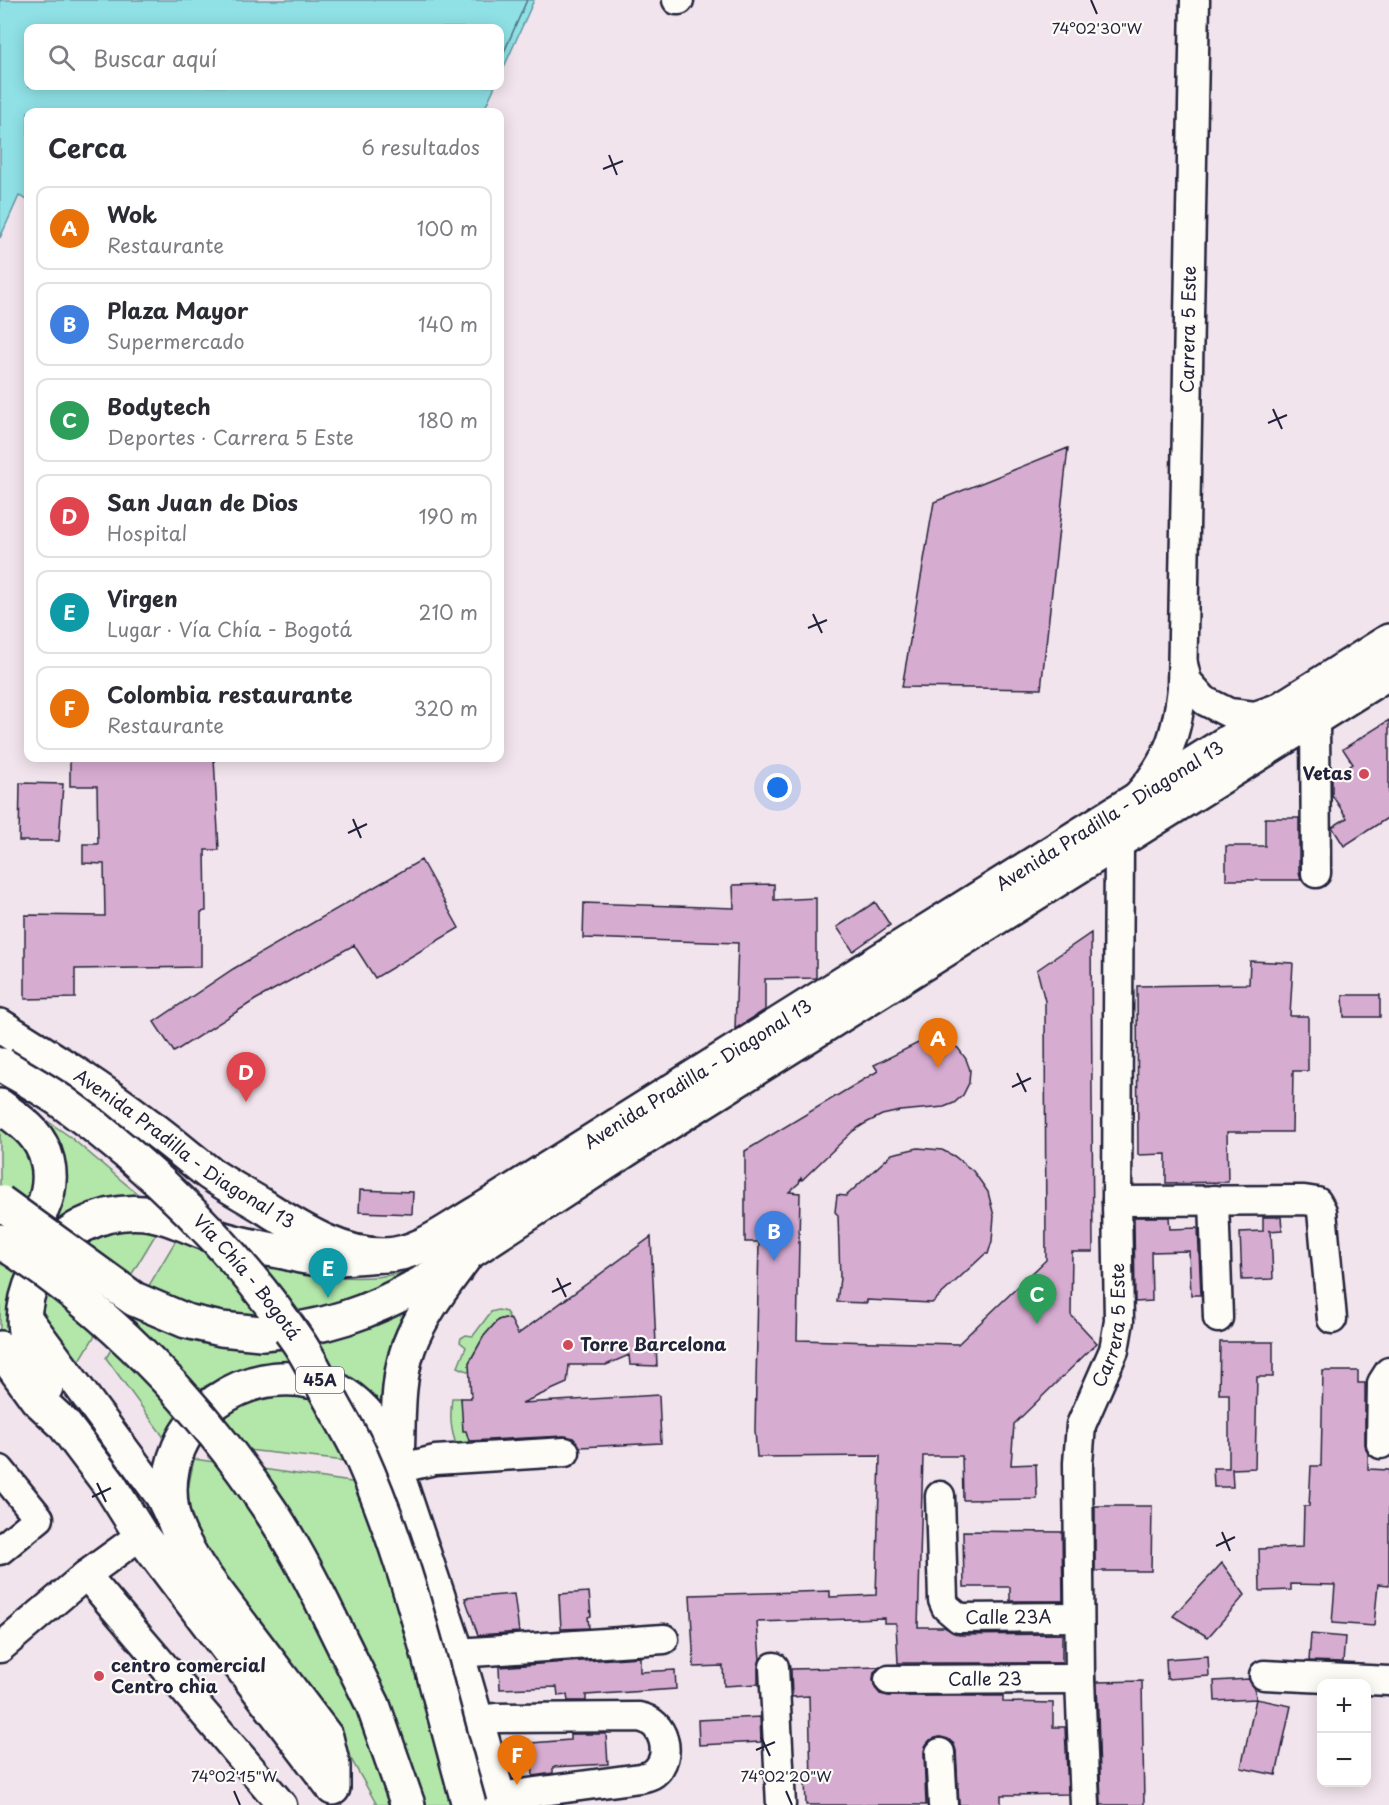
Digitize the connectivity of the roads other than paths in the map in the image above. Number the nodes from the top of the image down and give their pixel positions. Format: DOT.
graph roads {
  1 [pos="1195,0"];
  2 [pos="1389,641"];
  3 [pos="1182,657"];
  4 [pos="1389,672"];
  5 [pos="1280,708"];
  6 [pos="1315,719"];
  7 [pos="1130,804"];
  8 [pos="1119,842"];
  9 [pos="1316,873"];
  10 [pos="0,1026"];
  11 [pos="1,1065"];
  12 [pos="0,1106"];
  13 [pos="1214,1200"];
  14 [pos="1117,1201"];
  15 [pos="0,1202"];
  16 [pos="0,1242"];
  17 [pos="0,1246"];
  18 [pos="469,1251"];
  19 [pos="384,1256"];
  20 [pos="24,1313"];
  21 [pos="1218,1318"];
  22 [pos="1332,1319"];
  23 [pos="0,1348"];
  24 [pos="1389,1372"];
  25 [pos="63,1423"];
  26 [pos="1382,1444"];
  27 [pos="565,1452"];
  28 [pos="397,1469"];
  29 [pos="0,1470"];
  30 [pos="940,1496"];
  31 [pos="141,1535"];
  32 [pos="182,1541"];
  33 [pos="0,1550"];
  34 [pos="86,1575"];
  35 [pos="1079,1617"];
  36 [pos="664,1639"];
  37 [pos="0,1648"];
  38 [pos="457,1653"];
  39 [pos="774,1667"];
  40 [pos="1264,1675"];
  41 [pos="1080,1679"];
  42 [pos="889,1680"];
  43 [pos="1389,1681"];
  44 [pos="476,1720"];
  45 [pos="940,1753"];
  46 [pos="339,1796"];
  47 [pos="490,1802"];
  48 [pos="282,1805"];
  49 [pos="408,1805"];
  50 [pos="781,1805"];
  51 [pos="943,1805"];
  52 [pos="1085,1805"];
  1 -- 3 [label="street, Carrera 5 Este"];
  2 -- 5 [label="main road, Avenida Pradilla - Diagonal 13"];
  3 -- 5 [label="street, Carrera 5 Este"];
  3 -- 7 [label="street, Carrera 5 Este"];
  4 -- 6 [label="main road, Avenida Pradilla - Diagonal 13"];
  5 -- 7 [label="main road, Avenida Pradilla - Diagonal 13"];
  6 -- 8 [label="main road, Avenida Pradilla - Diagonal 13"];
  6 -- 9 [label="street"];
  7 -- 19 [label="main road, Avenida Pradilla - Diagonal 13"];
  8 -- 14 [label="street, Carrera 5 Este"];
  8 -- 18 [label="main road, Avenida Pradilla - Diagonal 13"];
  10 -- 19 [label="main road, Avenida Pradilla - Diagonal 13"];
  11 -- 47 [label="main road, Vía Chía - Bogotá / 45A, bridge"];
  12 -- 17 [label="main road"];
  13 -- 14 [label="street"];
  13 -- 21 [label="street"];
  13 -- 22 [label="street"];
  14 -- 35 [label="street, Carrera 5 Este"];
  15 -- 18 [label="main road, Avenida Pradilla - Diagonal 13, bridge"];
  16 -- 49 [label="main road, bridge"];
  18 -- 28 [label="main road"];
  19 -- 20 [label="main road"];
  20 -- 25 [label="main road"];
  20 -- 32 [label="street"];
  23 -- 25 [label="main road"];
  24 -- 26 [label="street"];
  25 -- 31 [label="main road"];
  27 -- 28 [label="street"];
  28 -- 32 [label="main road"];
  28 -- 38 [label="main road"];
  29 -- 33 [label="street"];
  30 -- 35 [label="street, Calle 23A"];
  31 -- 34 [label="street"];
  31 -- 46 [label="main road"];
  32 -- 46 [label="main road"];
  34 -- 37 [label="street"];
  34 -- 48 [label="street"];
  35 -- 41 [label="street, Carrera 5 Este"];
  36 -- 38 [label="street"];
  38 -- 44 [label="main road"];
  39 -- 50 [label="street"];
  40 -- 43 [label="street"];
  41 -- 42 [label="street, Calle 23"];
  41 -- 52 [label="street, Carrera 5 Este"];
  44 -- 47 [label="main road"];
  44 -- 47 [label="street"];
  45 -- 51 [label="street"];
}
